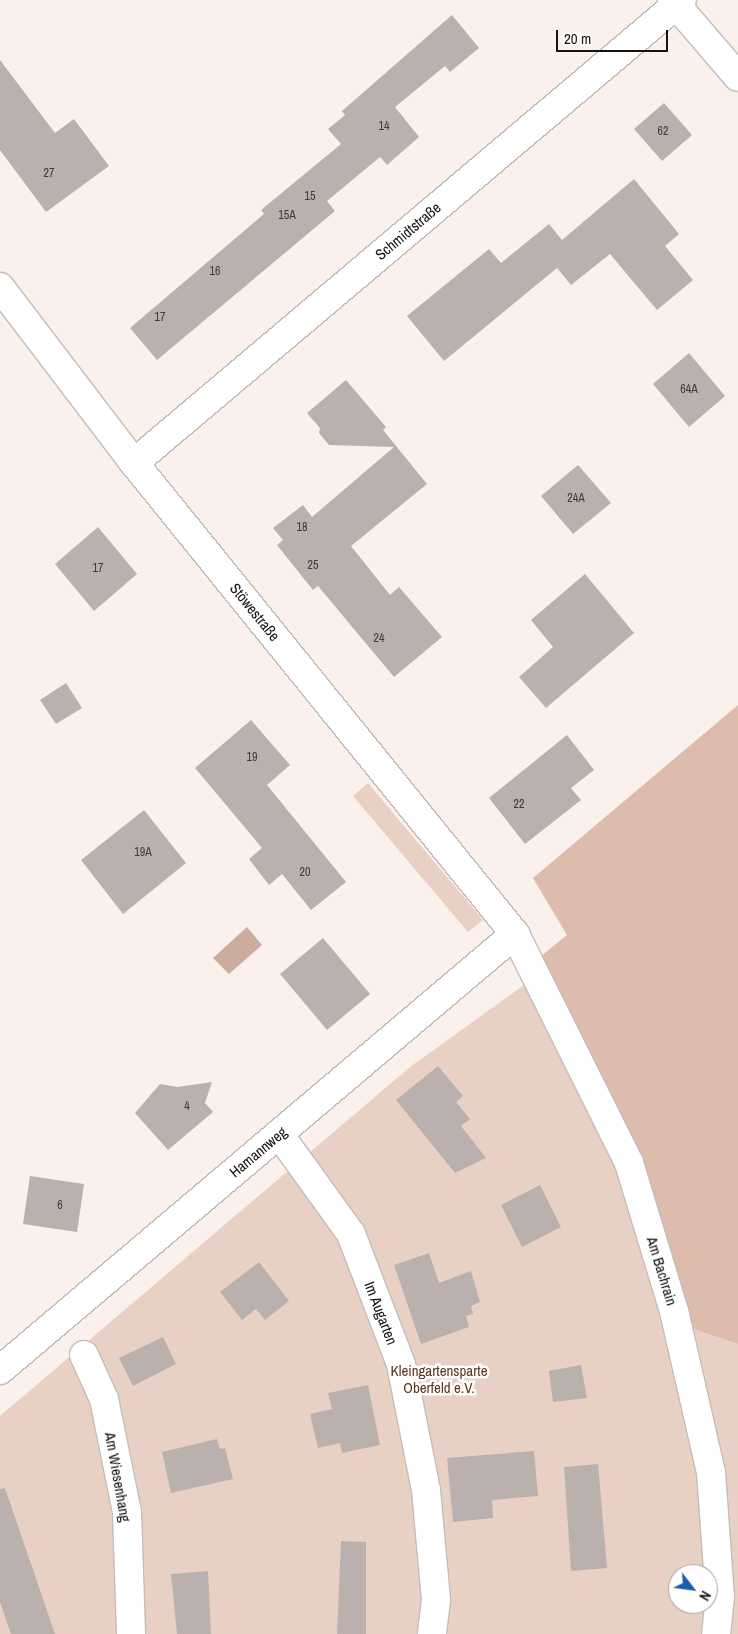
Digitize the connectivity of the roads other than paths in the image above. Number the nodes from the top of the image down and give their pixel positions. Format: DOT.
graph roads {
  1 [pos="677,2"];
  2 [pos="738,77"];
  3 [pos="0,287"];
  4 [pos="134,463"];
  5 [pos="515,934"];
  6 [pos="278,1134"];
  7 [pos="84,1355"];
  8 [pos="0,1370"];
  9 [pos="130,1634"];
  10 [pos="432,1634"];
  11 [pos="716,1634"];
  1 -- 2 [label="street"];
  1 -- 4 [label="street, Schmidtstraße"];
  3 -- 4 [label="street, Stöwestraße"];
  4 -- 5 [label="street, Stöwestraße"];
  5 -- 6 [label="street, Hamannweg"];
  5 -- 11 [label="street, Am Bachrain"];
  6 -- 8 [label="street, Hamannweg"];
  6 -- 10 [label="street, Im Augarten"];
  7 -- 9 [label="street, Am Wiesenhang"];
}
